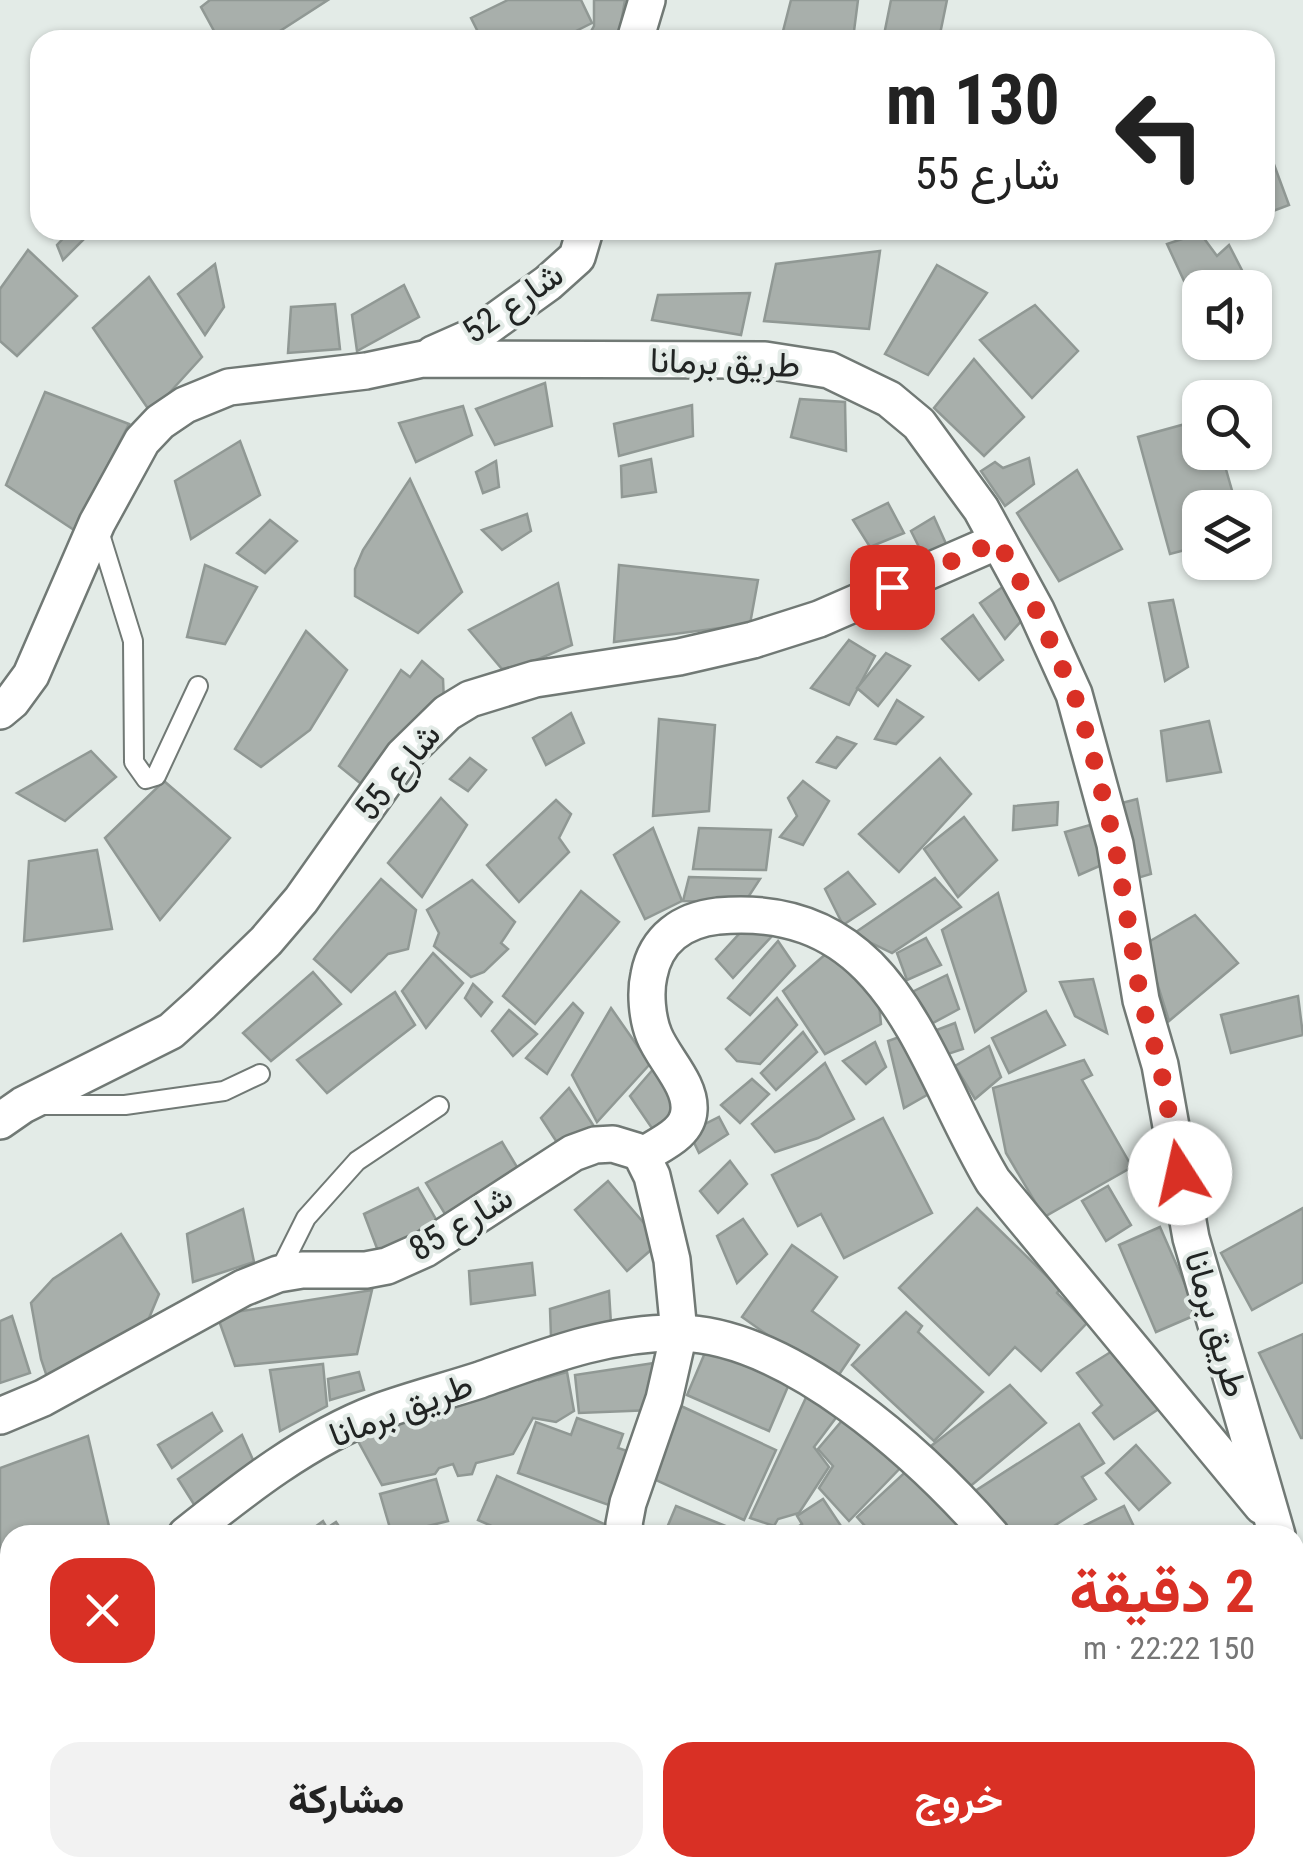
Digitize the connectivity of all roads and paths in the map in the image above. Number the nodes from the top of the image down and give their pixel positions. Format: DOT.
graph roads {
  1 [pos="647,0"];
  2 [pos="638,30"];
  3 [pos="582,240"];
  4 [pos="423,359"];
  5 [pos="97,523"];
  6 [pos="998,541"];
  7 [pos="198,686"];
  8 [pos="0,711"];
  9 [pos="260,1074"];
  10 [pos="439,1106"];
  11 [pos="12,1113"];
  12 [pos="642,1156"];
  13 [pos="278,1274"];
  14 [pos="679,1333"];
  15 [pos="0,1416"];
  16 [pos="199,1525"];
  17 [pos="624,1525"];
  18 [pos="982,1525"];
  19 [pos="1273,1525"];
  20 [pos="1274,1525"];
  1 -- 2 [label="street"];
  3 -- 4 [label="street, شارع 52"];
  4 -- 5 [label="street, طريق برمانا"];
  4 -- 6 [label="street, طريق برمانا"];
  5 -- 7 [label="lane"];
  5 -- 8 [label="street, طريق برمانا"];
  6 -- 11 [label="street, شارع 55"];
  6 -- 20 [label="street, طريق برمانا"];
  9 -- 11 [label="lane"];
  10 -- 13 [label="lane"];
  12 -- 13 [label="street, شارع 85"];
  12 -- 14 [label="street"];
  12 -- 19 [label="street"];
  13 -- 15 [label="street, شارع 85"];
  14 -- 16 [label="street, طريق برمانا"];
  14 -- 17 [label="street"];
  14 -- 18 [label="street, طريق برمانا"];
}
